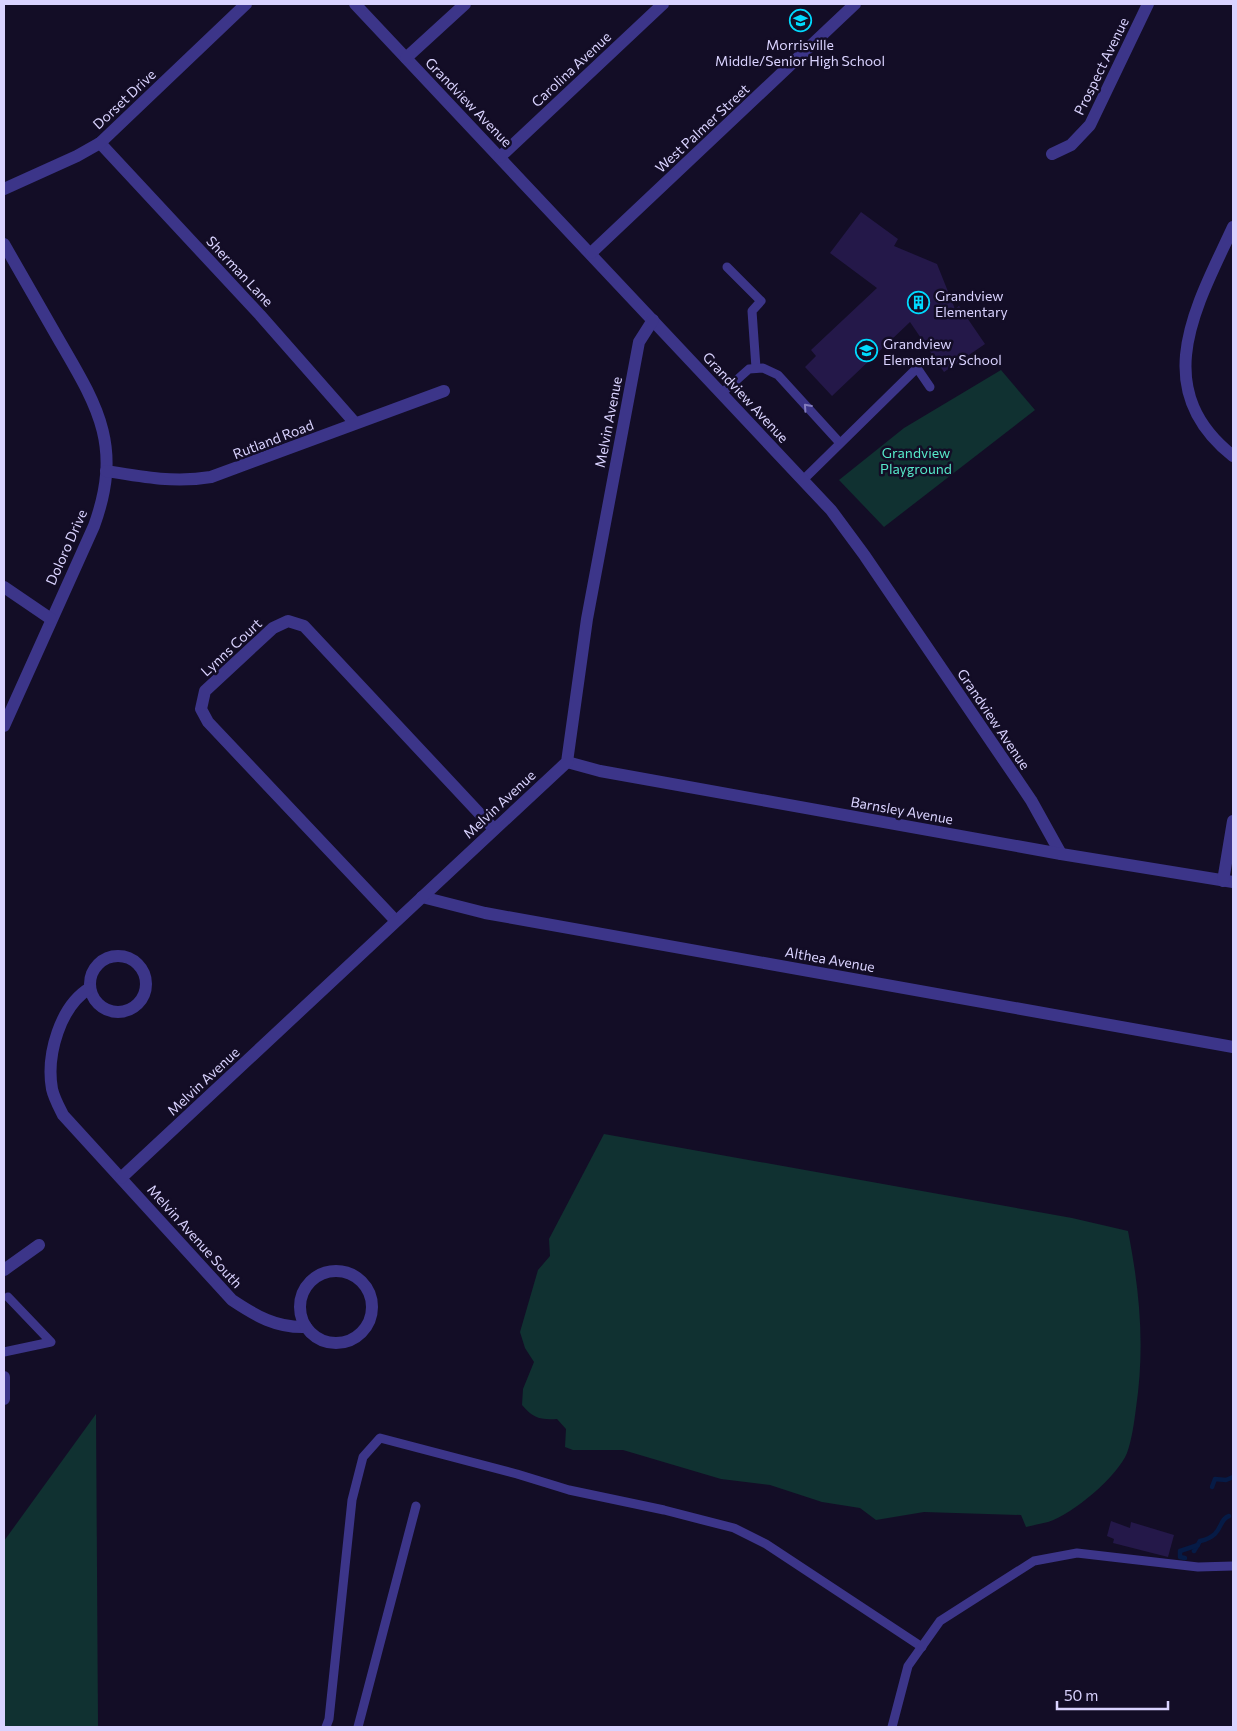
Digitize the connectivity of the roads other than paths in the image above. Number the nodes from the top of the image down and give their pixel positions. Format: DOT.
graph roads {
  1 [pos="246,4"];
  2 [pos="355,4"];
  3 [pos="465,4"];
  4 [pos="663,4"];
  5 [pos="855,4"];
  6 [pos="1148,4"];
  7 [pos="406,58"];
  8 [pos="100,143"];
  9 [pos="1052,154"];
  10 [pos="500,157"];
  11 [pos="4,189"];
  12 [pos="1233,227"];
  13 [pos="4,244"];
  14 [pos="590,253"];
  15 [pos="727,267"];
  16 [pos="653,320"];
  17 [pos="756,368"];
  18 [pos="930,387"];
  19 [pos="444,391"];
  20 [pos="722,393"];
  21 [pos="355,423"];
  22 [pos="840,443"];
  23 [pos="1233,456"];
  24 [pos="106,472"];
  25 [pos="803,480"];
  26 [pos="4,587"];
  27 [pos="51,619"];
  28 [pos="4,726"];
  29 [pos="567,762"];
  30 [pos="1233,821"];
  31 [pos="494,829"];
  32 [pos="1062,854"];
  33 [pos="1228,881"];
  34 [pos="422,896"];
  35 [pos="396,921"];
  36 [pos="90,988"];
  37 [pos="1233,1047"];
  38 [pos="121,1178"];
  39 [pos="39,1245"];
  40 [pos="4,1270"];
  41 [pos="8,1297"];
  42 [pos="306,1327"];
  43 [pos="4,1352"];
  44 [pos="4,1377"];
  45 [pos="4,1398"];
  46 [pos="416,1506"];
  47 [pos="1233,1566"];
  48 [pos="922,1647"];
  49 [pos="326,1727"];
  50 [pos="358,1727"];
  51 [pos="892,1727"];
  1 -- 8 [label="street, Dorset Drive"];
  2 -- 7 [label="street, Grandview Avenue"];
  3 -- 7 [label="street"];
  4 -- 10 [label="street, Carolina Avenue"];
  5 -- 14 [label="street, West Palmer Street"];
  6 -- 9 [label="street, Prospect Avenue"];
  7 -- 10 [label="street, Grandview Avenue"];
  8 -- 11 [label="street, Dorset Drive"];
  8 -- 21 [label="street, Sherman Lane"];
  10 -- 14 [label="street, Grandview Avenue"];
  12 -- 23 [label="street"];
  13 -- 24 [label="street, Doloro Drive"];
  14 -- 16 [label="street, Grandview Avenue"];
  15 -- 17 [label="lane"];
  16 -- 20 [label="street, Grandview Avenue"];
  16 -- 29 [label="street, Melvin Avenue"];
  17 -- 20 [label="lane"];
  22 -- 17 [label="lane, one-way"];
  18 -- 22 [label="lane"];
  19 -- 21 [label="street, Rutland Road"];
  20 -- 25 [label="street, Grandview Avenue"];
  21 -- 24 [label="street, Rutland Road"];
  22 -- 25 [label="lane"];
  24 -- 27 [label="street, Doloro Drive"];
  25 -- 32 [label="street, Grandview Avenue"];
  26 -- 27 [label="street"];
  27 -- 28 [label="street, Doloro Drive"];
  29 -- 31 [label="street, Melvin Avenue"];
  29 -- 32 [label="street, Barnsley Avenue"];
  30 -- 33 [label="street"];
  31 -- 34 [label="street, Melvin Avenue"];
  31 -- 35 [label="street, Lynns Court"];
  32 -- 33 [label="street, Barnsley Avenue"];
  34 -- 35 [label="street, Melvin Avenue"];
  34 -- 37 [label="street, Althea Avenue"];
  35 -- 38 [label="street, Melvin Avenue"];
  36 -- 36 [label="street"];
  36 -- 38 [label="street, Melvin Avenue South"];
  38 -- 42 [label="street, Melvin Avenue South"];
  39 -- 40 [label="street"];
  41 -- 43 [label="lane"];
  42 -- 42 [label="street"];
  44 -- 45 [label="street"];
  46 -- 50 [label="lane"];
  47 -- 48 [label="lane"];
  48 -- 49 [label="lane"];
  48 -- 51 [label="lane"];
}
